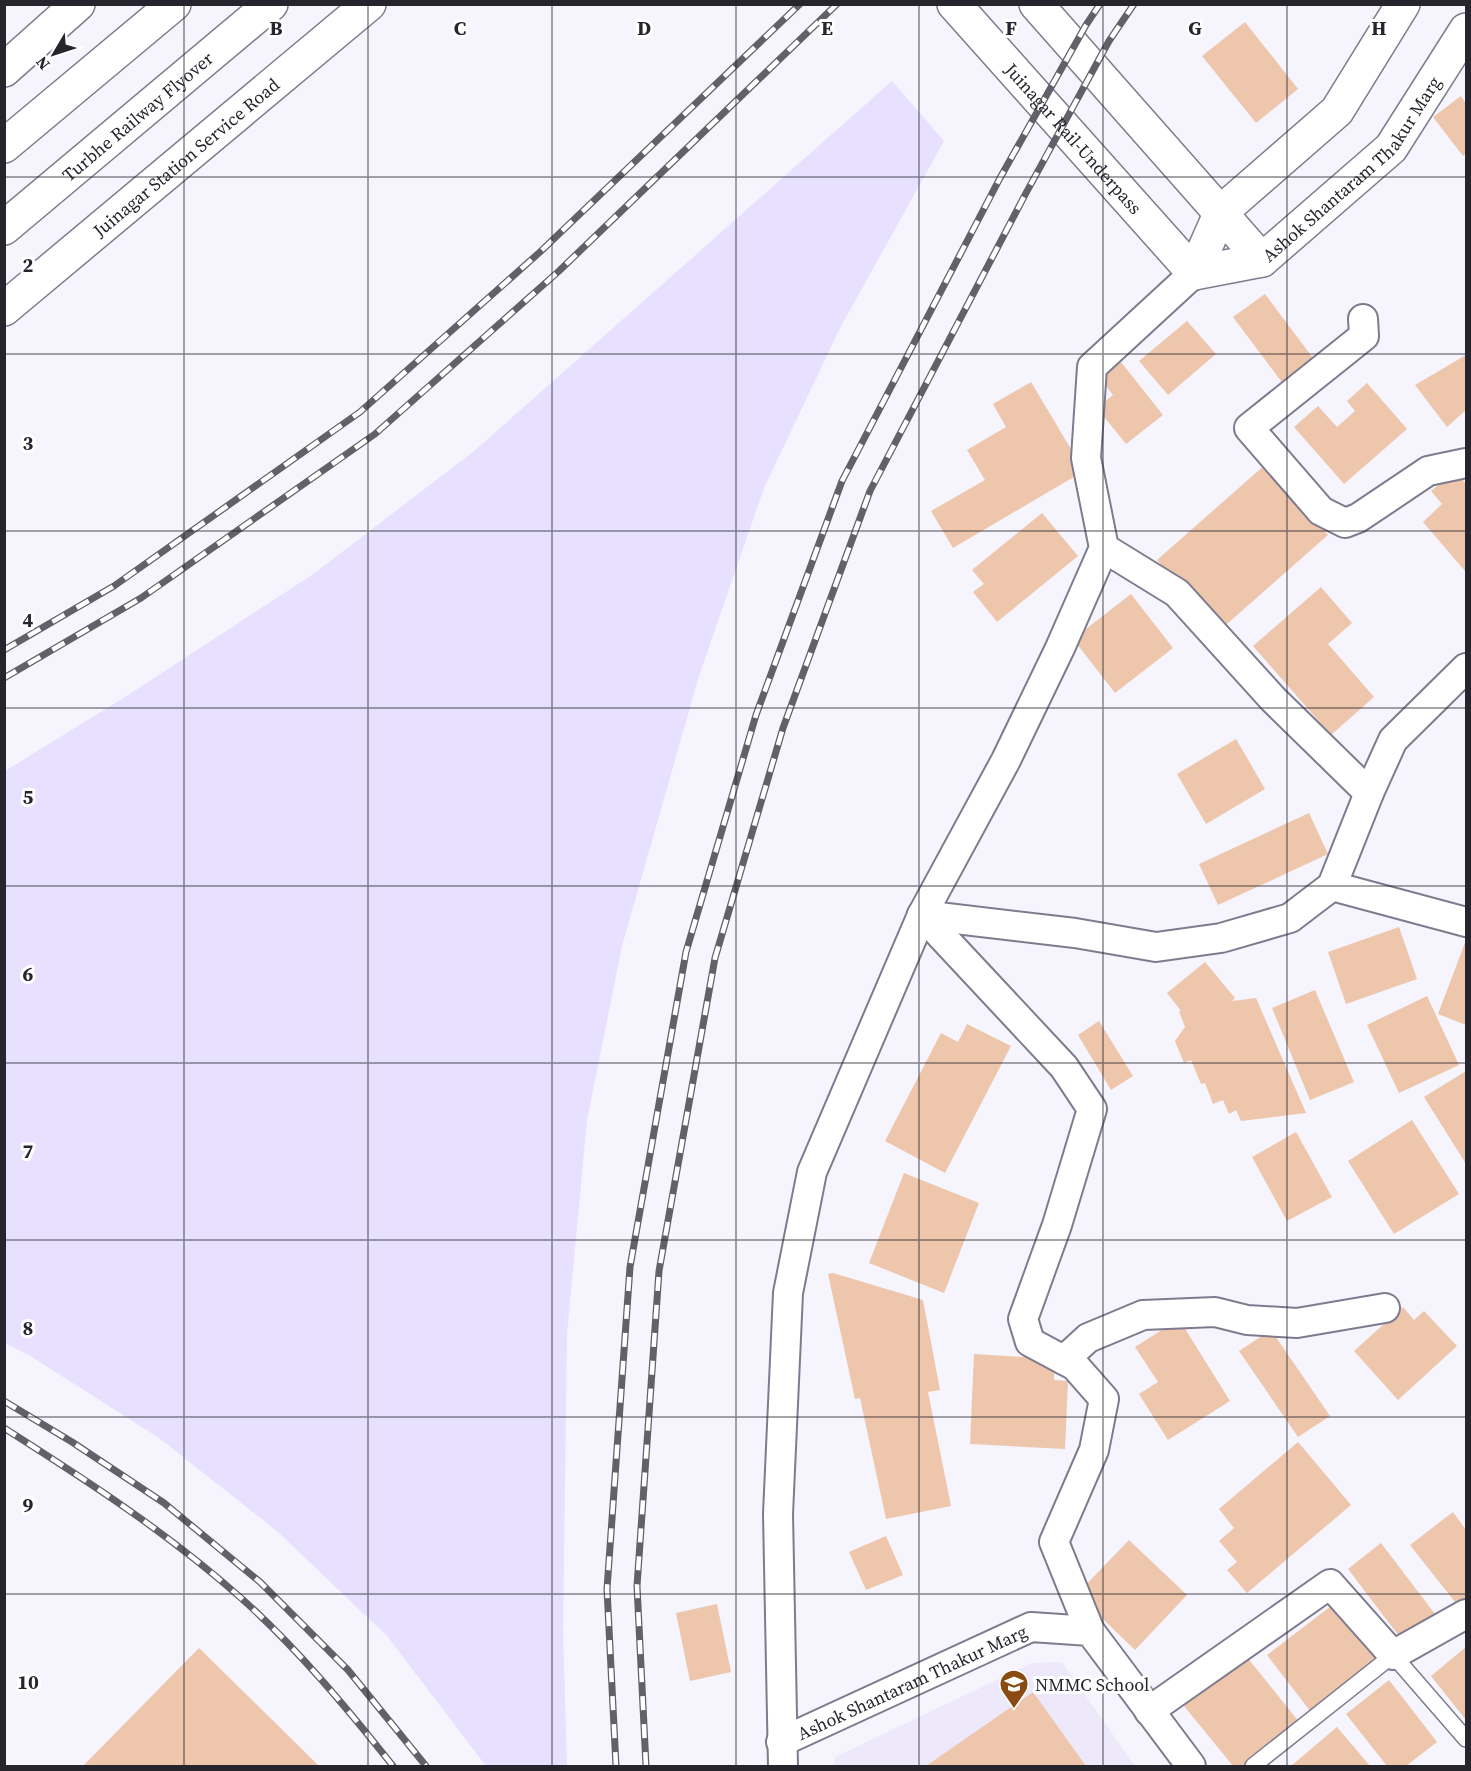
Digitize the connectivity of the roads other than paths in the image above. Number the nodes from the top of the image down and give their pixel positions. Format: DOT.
graph roads {
  1 [pos="78,4"];
  2 [pos="174,4"];
  3 [pos="271,4"];
  4 [pos="369,4"];
  5 [pos="954,4"];
  6 [pos="1036,4"];
  7 [pos="1403,4"];
  8 [pos="1467,30"];
  9 [pos="4,70"];
  10 [pos="4,146"];
  11 [pos="1221,212"];
  12 [pos="4,228"];
  13 [pos="1262,260"];
  14 [pos="1194,273"];
  15 [pos="4,309"];
  16 [pos="1363,319"];
  17 [pos="1467,463"];
  18 [pos="1104,548"];
  19 [pos="1467,668"];
  20 [pos="1369,793"];
  21 [pos="1332,886"];
  22 [pos="922,915"];
  23 [pos="1467,922"];
  24 [pos="1385,1308"];
  25 [pos="1064,1360"];
  26 [pos="1467,1614"];
  27 [pos="1090,1631"];
  28 [pos="1393,1655"];
  29 [pos="1149,1711"];
  30 [pos="1467,1739"];
  31 [pos="782,1754"];
  32 [pos="1191,1767"];
  33 [pos="1254,1767"];
  1 -- 9 [label="main road"];
  2 -- 10 [label="main road"];
  3 -- 12 [label="main road, Turbhe Railway Flyover"];
  4 -- 15 [label="main road, Juinagar Station Service Road"];
  5 -- 14 [label="main road, Juinagar Rail-Underpass"];
  6 -- 11 [label="main road"];
  7 -- 11 [label="main road"];
  8 -- 13 [label="main road, Ashok Shantaram Thakur Marg"];
  11 -- 13 [label="main road"];
  11 -- 14 [label="main road"];
  13 -- 14 [label="main road, Ashok Shantaram Thakur Marg"];
  14 -- 18 [label="street"];
  16 -- 17 [label="street"];
  18 -- 20 [label="street"];
  18 -- 22 [label="street"];
  19 -- 20 [label="street"];
  20 -- 21 [label="street"];
  21 -- 22 [label="street"];
  21 -- 23 [label="street"];
  22 -- 25 [label="street"];
  22 -- 31 [label="street"];
  24 -- 25 [label="street"];
  25 -- 27 [label="street"];
  26 -- 28 [label="street"];
  27 -- 29 [label="street"];
  27 -- 31 [label="street, Ashok Shantaram Thakur Marg"];
  28 -- 29 [label="street"];
  28 -- 30 [label="lane"];
  28 -- 33 [label="lane"];
  29 -- 32 [label="street"];
}
